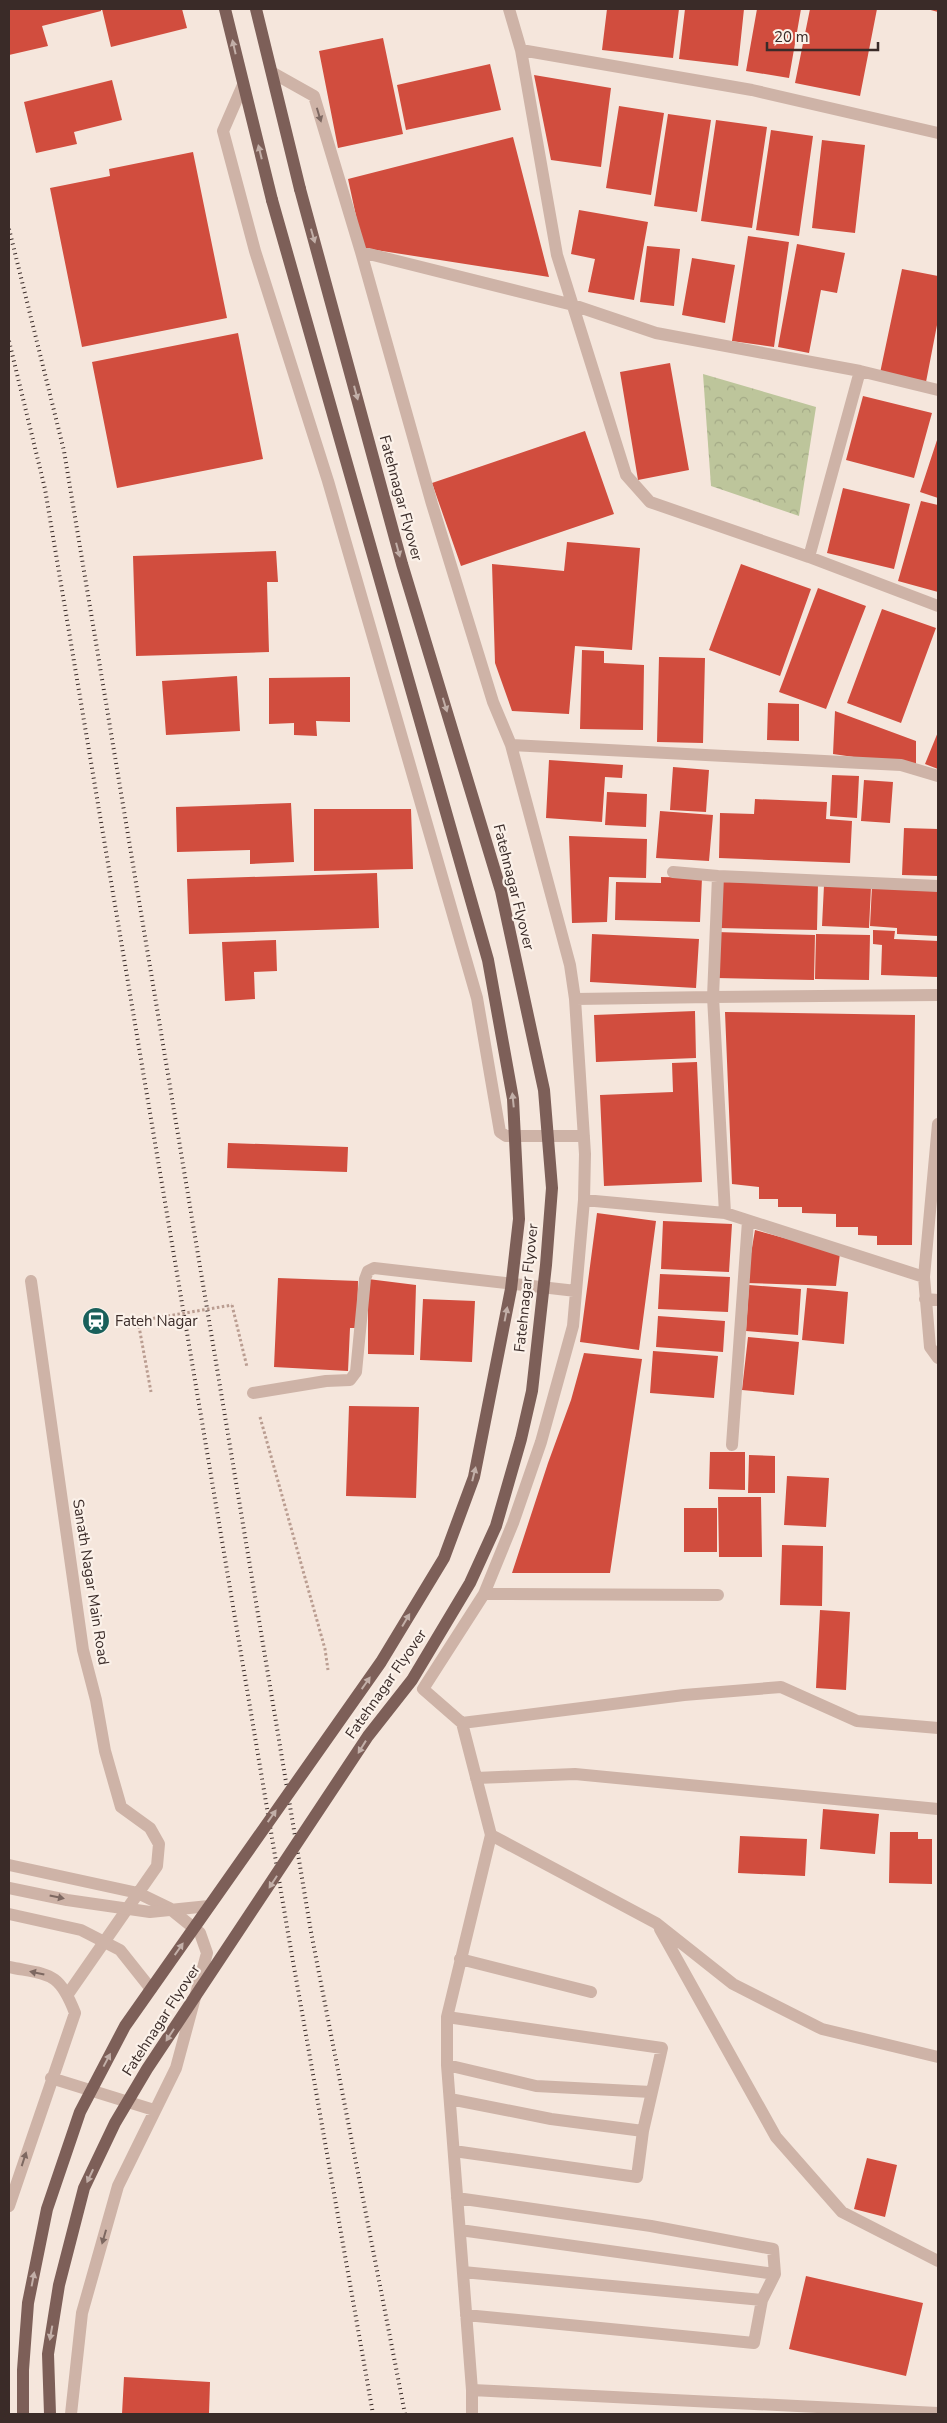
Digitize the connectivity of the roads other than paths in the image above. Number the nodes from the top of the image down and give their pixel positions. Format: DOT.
graph roads {
  1 [pos="225,9"];
  2 [pos="256,9"];
  3 [pos="508,9"];
  4 [pos="520,50"];
  5 [pos="274,73"];
  6 [pos="243,85"];
  7 [pos="938,133"];
  8 [pos="361,252"];
  9 [pos="573,305"];
  10 [pos="860,371"];
  11 [pos="938,390"];
  12 [pos="809,557"];
  13 [pos="938,606"];
  14 [pos="510,745"];
  15 [pos="938,776"];
  16 [pos="673,872"];
  17 [pos="718,876"];
  18 [pos="938,886"];
  19 [pos="938,995"];
  20 [pos="713,997"];
  21 [pos="575,1000"];
  22 [pos="938,1132"];
  23 [pos="584,1136"];
  24 [pos="584,1200"];
  25 [pos="725,1213"];
  26 [pos="748,1221"];
  27 [pos="924,1277"];
  28 [pos="30,1281"];
  29 [pos="576,1291"];
  30 [pos="925,1299"];
  31 [pos="938,1300"];
  32 [pos="938,1358"];
  33 [pos="253,1393"];
  34 [pos="732,1445"];
  35 [pos="484,1594"];
  36 [pos="718,1595"];
  37 [pos="462,1723"];
  38 [pos="938,1728"];
  39 [pos="476,1778"];
  40 [pos="938,1809"];
  41 [pos="491,1835"];
  42 [pos="9,1865"];
  43 [pos="9,1888"];
  44 [pos="138,1893"];
  45 [pos="209,1906"];
  46 [pos="9,1914"];
  47 [pos="656,1923"];
  48 [pos="460,1959"];
  49 [pos="9,1967"];
  50 [pos="151,1989"];
  51 [pos="591,1992"];
  52 [pos="68,1994"];
  53 [pos="447,2018"];
  54 [pos="938,2056"];
  55 [pos="447,2065"];
  56 [pos="51,2078"];
  57 [pos="651,2092"];
  58 [pos="450,2099"];
  59 [pos="154,2110"];
  60 [pos="643,2130"];
  61 [pos="454,2151"];
  62 [pos="458,2198"];
  63 [pos="9,2206"];
  64 [pos="460,2230"];
  65 [pos="938,2260"];
  66 [pos="463,2272"];
  67 [pos="775,2274"];
  68 [pos="762,2300"];
  69 [pos="466,2315"];
  70 [pos="472,2390"];
  71 [pos="938,2413"];
  72 [pos="23,2414"];
  73 [pos="50,2414"];
  74 [pos="71,2414"];
  75 [pos="472,2414"];
  6 -- 1 [label="main road, Fatehnagar Flyover, one-way"];
  2 -- 5 [label="main road, Fatehnagar Flyover"];
  3 -- 4 [label="street"];
  4 -- 7 [label="street"];
  4 -- 9 [label="street"];
  5 -- 8 [label="street, one-way"];
  5 -- 73 [label="main road, Fatehnagar Flyover, one-way, bridge"];
  6 -- 23 [label="street"];
  45 -- 6 [label="main road, Fatehnagar Flyover, one-way, bridge"];
  8 -- 9 [label="street"];
  8 -- 14 [label="street"];
  9 -- 10 [label="street"];
  9 -- 12 [label="street"];
  10 -- 11 [label="street"];
  10 -- 12 [label="street"];
  12 -- 13 [label="street"];
  14 -- 15 [label="street"];
  14 -- 21 [label="street"];
  16 -- 17 [label="street"];
  17 -- 18 [label="street"];
  17 -- 20 [label="street"];
  19 -- 20 [label="street"];
  20 -- 21 [label="street"];
  20 -- 25 [label="street"];
  21 -- 23 [label="street"];
  22 -- 27 [label="street"];
  23 -- 24 [label="street"];
  24 -- 25 [label="street"];
  24 -- 29 [label="street"];
  25 -- 26 [label="street"];
  26 -- 27 [label="street"];
  26 -- 34 [label="street"];
  27 -- 30 [label="street"];
  28 -- 44 [label="street, Sanath Nagar Main Road"];
  29 -- 33 [label="street"];
  29 -- 35 [label="street"];
  30 -- 31 [label="street"];
  30 -- 32 [label="street"];
  35 -- 36 [label="street"];
  35 -- 37 [label="street"];
  37 -- 38 [label="street"];
  37 -- 39 [label="street"];
  39 -- 40 [label="street"];
  39 -- 41 [label="street"];
  41 -- 47 [label="street"];
  41 -- 48 [label="street"];
  42 -- 44 [label="street"];
  43 -- 45 [label="street, one-way, bridge"];
  44 -- 52 [label="street, Sanath Nagar Main Road"];
  44 -- 59 [label="street"];
  50 -- 45 [label="main road, Fatehnagar Flyover, one-way, bridge"];
  46 -- 50 [label="street, Fatehnagar Flyover, bridge"];
  47 -- 54 [label="street"];
  47 -- 65 [label="street"];
  48 -- 51 [label="street"];
  48 -- 53 [label="street"];
  52 -- 49 [label="street, one-way"];
  72 -- 50 [label="main road, Fatehnagar Flyover, one-way, bridge"];
  52 -- 56 [label="street"];
  53 -- 55 [label="street"];
  53 -- 57 [label="street"];
  55 -- 57 [label="street"];
  55 -- 58 [label="street"];
  56 -- 59 [label="street"];
  63 -- 56 [label="street, one-way"];
  57 -- 60 [label="street"];
  58 -- 60 [label="street"];
  58 -- 61 [label="street"];
  59 -- 74 [label="street, one-way"];
  60 -- 61 [label="street"];
  61 -- 62 [label="street"];
  62 -- 64 [label="street"];
  62 -- 67 [label="street"];
  64 -- 66 [label="street"];
  64 -- 67 [label="street"];
  66 -- 68 [label="street"];
  66 -- 69 [label="street"];
  67 -- 68 [label="street"];
  68 -- 69 [label="street"];
  69 -- 70 [label="street"];
  70 -- 71 [label="street"];
  70 -- 75 [label="street"];
}
